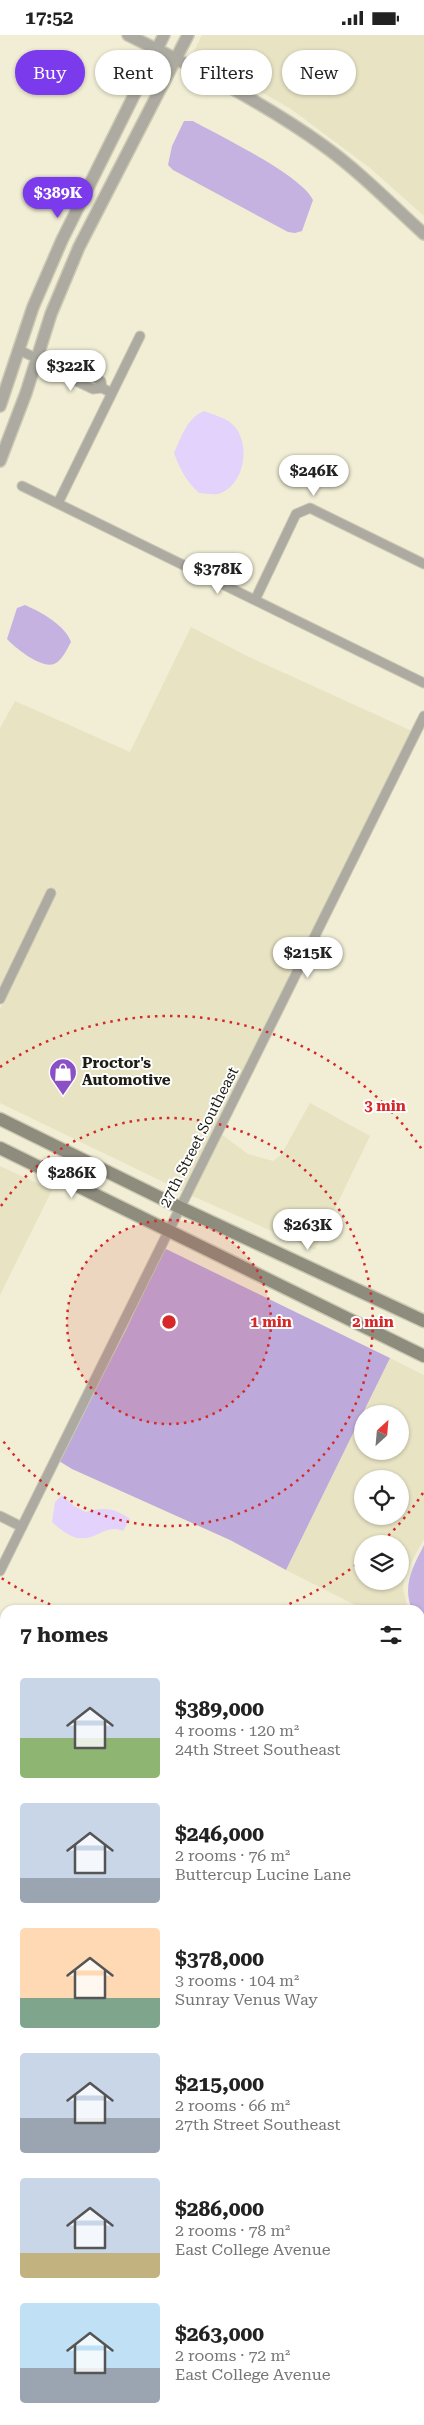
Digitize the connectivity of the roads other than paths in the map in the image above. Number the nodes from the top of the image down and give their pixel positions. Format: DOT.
graph roads {
  1 [pos="128,35"];
  2 [pos="164,35"];
  3 [pos="188,35"];
  4 [pos="157,49"];
  5 [pos="176,59"];
  6 [pos="424,234"];
  7 [pos="140,337"];
  8 [pos="19,350"];
  9 [pos="37,359"];
  10 [pos="112,393"];
  11 [pos="0,407"];
  12 [pos="0,461"];
  13 [pos="22,486"];
  14 [pos="58,503"];
  15 [pos="424,564"];
  16 [pos="255,600"];
  17 [pos="424,683"];
  18 [pos="424,716"];
  19 [pos="51,893"];
  20 [pos="0,999"];
  21 [pos="0,1119"];
  22 [pos="0,1148"];
  23 [pos="179,1207"];
  24 [pos="168,1231"];
  25 [pos="424,1321"];
  26 [pos="424,1356"];
  27 [pos="0,1516"];
  28 [pos="22,1527"];
  29 [pos="0,1571"];
  1 -- 4 [label="street"];
  2 -- 4 [label="street"];
  3 -- 5 [label="street"];
  4 -- 5 [label="street"];
  4 -- 8 [label="street"];
  5 -- 6 [label="street"];
  5 -- 9 [label="street"];
  7 -- 10 [label="street"];
  8 -- 9 [label="street"];
  8 -- 11 [label="street"];
  9 -- 10 [label="street"];
  9 -- 12 [label="street"];
  10 -- 14 [label="street"];
  13 -- 14 [label="street"];
  14 -- 16 [label="street"];
  15 -- 16 [label="street"];
  16 -- 17 [label="street"];
  18 -- 23 [label="street, 27th Street Southeast"];
  19 -- 20 [label="street"];
  21 -- 23 [label="main road"];
  22 -- 24 [label="main road"];
  23 -- 24 [label="street, 27th Street Southeast"];
  23 -- 25 [label="main road"];
  24 -- 26 [label="main road"];
  24 -- 28 [label="street, 27th Street Southeast"];
  27 -- 28 [label="street"];
  28 -- 29 [label="street, 27th Street Southeast"];
}
